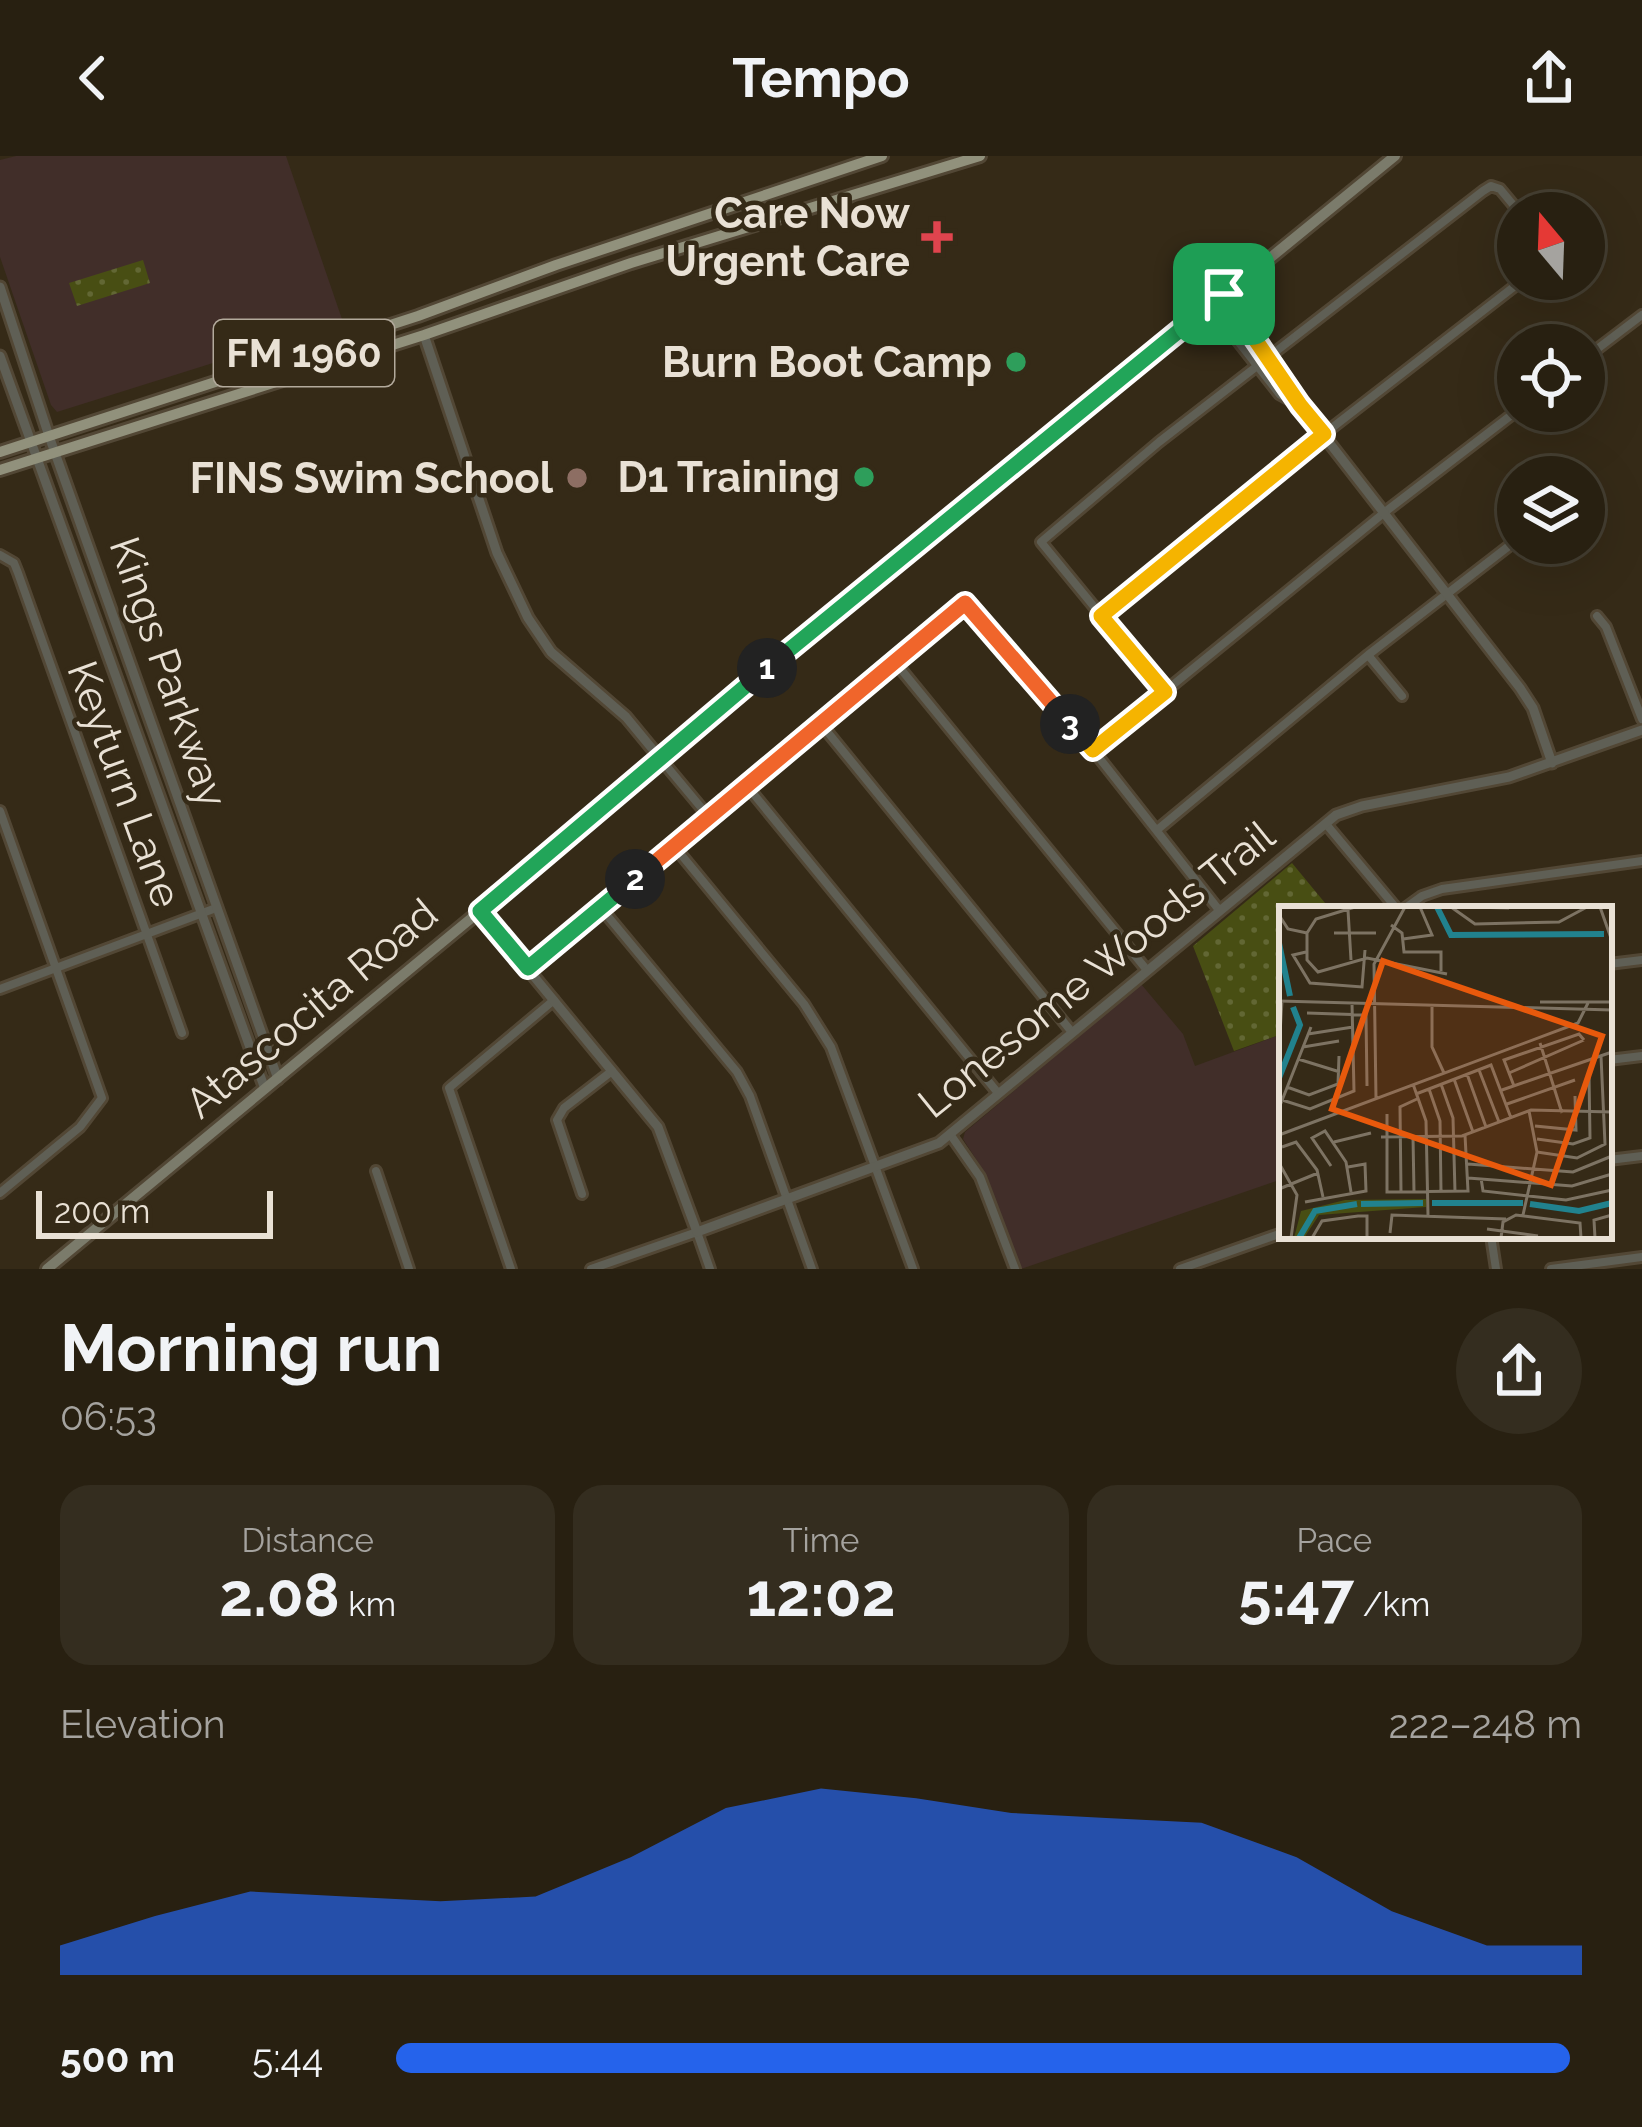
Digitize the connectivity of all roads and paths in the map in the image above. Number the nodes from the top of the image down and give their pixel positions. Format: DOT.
graph roads {
  1 [pos="882,156"];
  2 [pos="980,156"];
  3 [pos="1395,156"];
  4 [pos="1502,192"];
  5 [pos="0,287"];
  6 [pos="1224,294"];
  7 [pos="1498,300"];
  8 [pos="1210,305"];
  9 [pos="1642,315"];
  10 [pos="5,320"];
  11 [pos="424,334"];
  12 [pos="1605,343"];
  13 [pos="0,356"];
  14 [pos="1268,357"];
  15 [pos="1256,366"];
  16 [pos="1300,405"];
  17 [pos="1497,426"];
  18 [pos="1324,434"];
  19 [pos="49,436"];
  20 [pos="31,442"];
  21 [pos="0,452"];
  22 [pos="55,453"];
  23 [pos="36,459"];
  24 [pos="0,470"];
  25 [pos="1385,512"];
  26 [pos="1497,555"];
  27 [pos="4,557"];
  28 [pos="1447,595"];
  29 [pos="1101,616"];
  30 [pos="1597,616"];
  31 [pos="1368,655"];
  32 [pos="895,662"];
  33 [pos="1165,692"];
  34 [pos="1402,696"];
  35 [pos="1642,719"];
  36 [pos="821,724"];
  37 [pos="1642,730"];
  38 [pos="1093,750"];
  39 [pos="659,757"];
  40 [pos="1552,764"];
  41 [pos="747,786"];
  42 [pos="0,811"];
  43 [pos="709,817"];
  44 [pos="1326,824"];
  45 [pos="1157,830"];
  46 [pos="674,846"];
  47 [pos="1642,861"];
  48 [pos="1398,906"];
  49 [pos="1406,906"];
  50 [pos="216,908"];
  51 [pos="601,908"];
  52 [pos="1220,910"];
  53 [pos="480,911"];
  54 [pos="202,915"];
  55 [pos="148,937"];
  56 [pos="1642,959"];
  57 [pos="1612,964"];
  58 [pos="528,968"];
  59 [pos="57,969"];
  60 [pos="1146,969"];
  61 [pos="0,989"];
  62 [pos="554,1000"];
  63 [pos="1071,1031"];
  64 [pos="182,1034"];
  65 [pos="1642,1056"];
  66 [pos="1612,1060"];
  67 [pos="613,1070"];
  68 [pos="278,1078"];
  69 [pos="266,1089"];
  70 [pos="998,1093"];
  71 [pos="950,1134"];
  72 [pos="1642,1156"];
  73 [pos="1612,1160"];
  74 [pos="876,1168"];
  75 [pos="376,1171"];
  76 [pos="0,1193"];
  77 [pos="582,1194"];
  78 [pos="787,1200"];
  79 [pos="697,1232"];
  80 [pos="1279,1234"];
  81 [pos="1491,1239"];
  82 [pos="1642,1256"];
  83 [pos="608,1266"];
  84 [pos="47,1269"];
  85 [pos="410,1269"];
  86 [pos="511,1269"];
  87 [pos="591,1269"];
  88 [pos="710,1269"];
  89 [pos="812,1269"];
  90 [pos="913,1269"];
  91 [pos="1015,1269"];
  92 [pos="1180,1269"];
  93 [pos="1496,1269"];
  94 [pos="1551,1269"];
  1 -- 19 [label="main road, FM 1960 / FM 1960"];
  2 -- 11 [label="main road, FM 1960 / FM 1960"];
  3 -- 6 [label="main road, Atascocita Road"];
  4 -- 14 [label="street"];
  5 -- 10 [label="street, Kings Parkway"];
  6 -- 8 [label="main road, Atascocita Road"];
  6 -- 14 [label="street"];
  7 -- 18 [label="street"];
  8 -- 15 [label="street"];
  8 -- 39 [label="main road, Atascocita Road"];
  9 -- 12 [label="street"];
  10 -- 19 [label="street, Kings Parkway"];
  11 -- 22 [label="main road, FM 1960 / FM 1960"];
  11 -- 39 [label="street"];
  13 -- 20 [label="street, Kings Parkway"];
  14 -- 15 [label="street"];
  14 -- 16 [label="street"];
  15 -- 16 [label="street"];
  15 -- 29 [label="street"];
  16 -- 18 [label="street"];
  17 -- 25 [label="street"];
  18 -- 25 [label="street"];
  18 -- 29 [label="street"];
  19 -- 20 [label="main road, FM 1960 / FM 1960"];
  19 -- 22 [label="street, Kings Parkway"];
  20 -- 21 [label="main road, FM 1960 / FM 1960"];
  20 -- 23 [label="street, Kings Parkway"];
  22 -- 23 [label="main road, FM 1960 / FM 1960"];
  22 -- 50 [label="street, Kings Parkway"];
  23 -- 24 [label="main road, FM 1960 / FM 1960"];
  23 -- 54 [label="street, Kings Parkway"];
  25 -- 28 [label="street"];
  25 -- 33 [label="street"];
  26 -- 28 [label="street"];
  27 -- 55 [label="street, Keyturn Lane"];
  28 -- 31 [label="street"];
  28 -- 40 [label="street"];
  29 -- 33 [label="street"];
  30 -- 35 [label="street"];
  31 -- 34 [label="street"];
  31 -- 45 [label="street"];
  32 -- 36 [label="street"];
  32 -- 38 [label="street"];
  32 -- 60 [label="street"];
  33 -- 38 [label="street"];
  36 -- 41 [label="street"];
  36 -- 63 [label="street"];
  37 -- 40 [label="street, Lonesome Woods Trail"];
  38 -- 45 [label="street"];
  39 -- 43 [label="street"];
  39 -- 53 [label="main road, Atascocita Road"];
  40 -- 44 [label="street, Lonesome Woods Trail"];
  41 -- 43 [label="street"];
  41 -- 70 [label="street"];
  42 -- 59 [label="street"];
  43 -- 46 [label="street"];
  44 -- 48 [label="street"];
  44 -- 52 [label="street, Lonesome Woods Trail"];
  45 -- 52 [label="street"];
  46 -- 51 [label="street"];
  46 -- 74 [label="street"];
  47 -- 49 [label="street"];
  50 -- 54 [label="street"];
  50 -- 68 [label="street, Kings Parkway"];
  51 -- 58 [label="street"];
  51 -- 78 [label="street"];
  52 -- 60 [label="street, Lonesome Woods Trail"];
  53 -- 58 [label="street"];
  53 -- 68 [label="main road, Atascocita Road"];
  54 -- 55 [label="street"];
  54 -- 69 [label="street, Kings Parkway"];
  55 -- 59 [label="street"];
  55 -- 64 [label="street, Keyturn Lane"];
  56 -- 57 [label="street"];
  58 -- 62 [label="street"];
  59 -- 61 [label="street"];
  59 -- 76 [label="street"];
  60 -- 63 [label="street, Lonesome Woods Trail"];
  62 -- 67 [label="street"];
  62 -- 86 [label="street"];
  63 -- 70 [label="street, Lonesome Woods Trail"];
  65 -- 66 [label="street"];
  67 -- 77 [label="street"];
  67 -- 79 [label="street"];
  68 -- 69 [label="main road, Atascocita Road"];
  69 -- 84 [label="main road, Atascocita Road"];
  70 -- 71 [label="street, Lonesome Woods Trail"];
  71 -- 74 [label="street, Lonesome Woods Trail"];
  71 -- 91 [label="street"];
  72 -- 73 [label="street"];
  74 -- 78 [label="street, Lonesome Woods Trail"];
  74 -- 90 [label="street"];
  75 -- 85 [label="street"];
  78 -- 79 [label="street, Lonesome Woods Trail"];
  78 -- 89 [label="street"];
  79 -- 83 [label="street, Lonesome Woods Trail"];
  79 -- 88 [label="street"];
  80 -- 92 [label="street"];
  81 -- 93 [label="street"];
  82 -- 94 [label="street"];
  83 -- 87 [label="street, Lonesome Woods Trail"];
}
